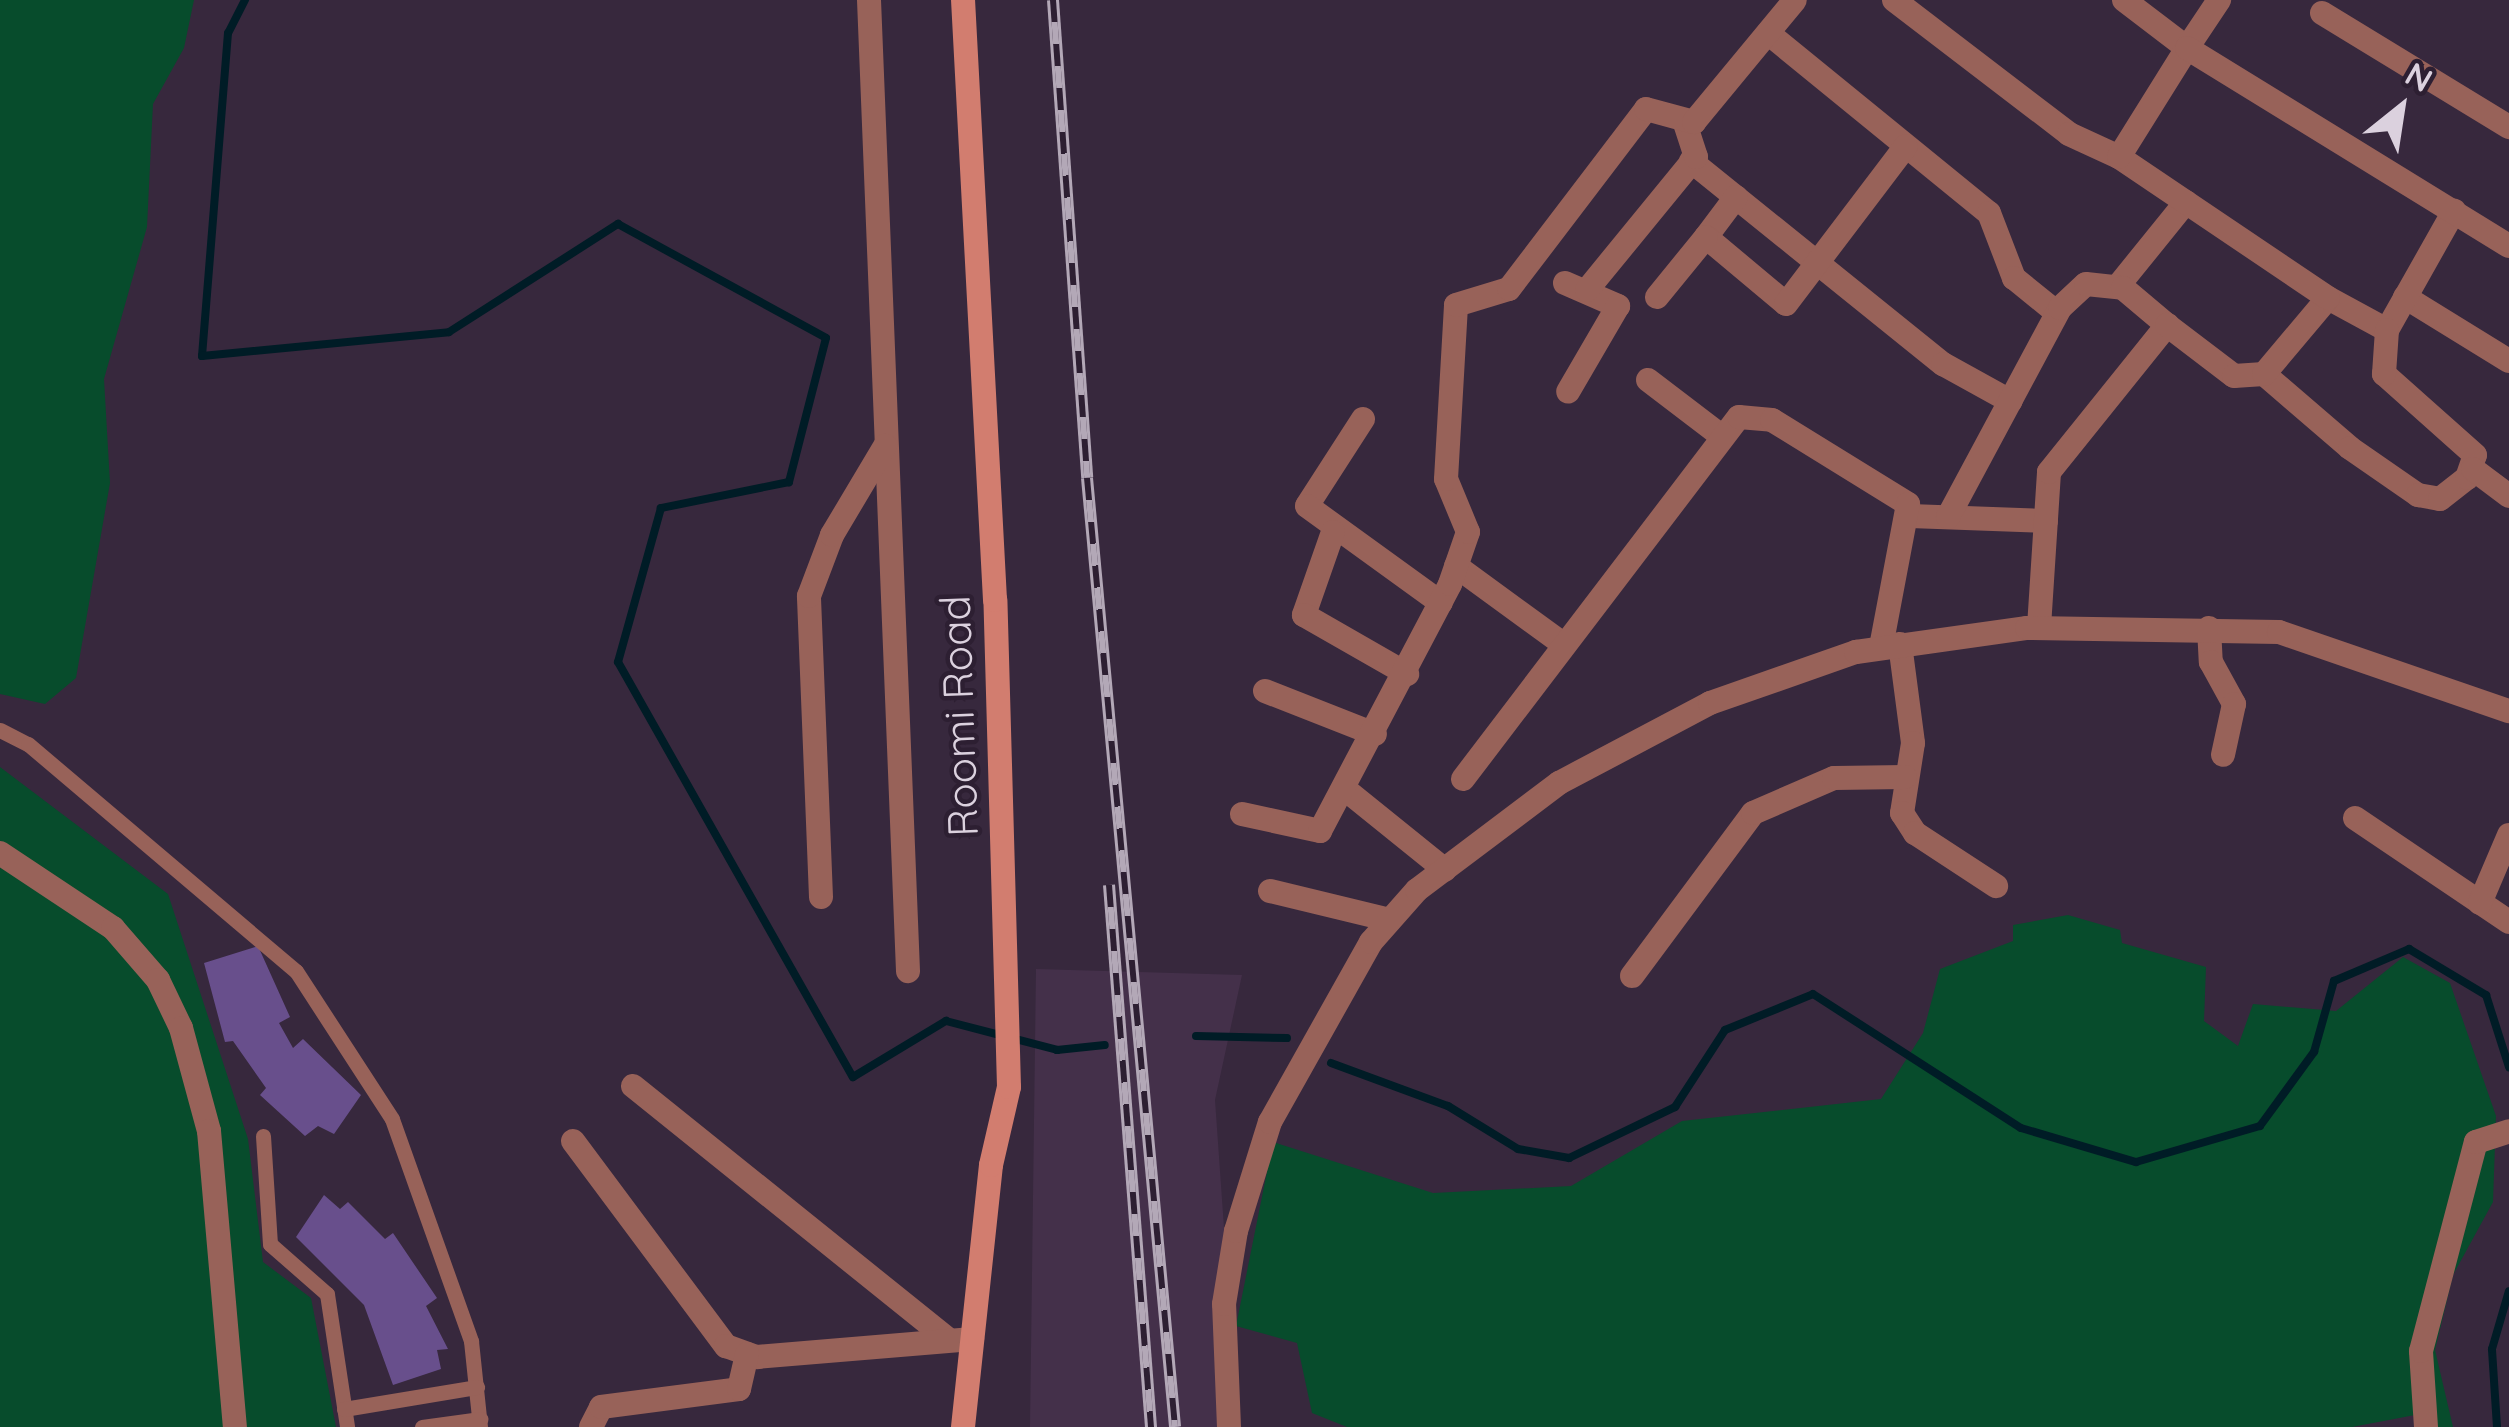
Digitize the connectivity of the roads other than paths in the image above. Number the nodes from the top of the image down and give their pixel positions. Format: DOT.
graph roads {
  1 [pos="868,0"];
  2 [pos="963,0"];
  3 [pos="1795,0"];
  4 [pos="1894,0"];
  5 [pos="2124,0"];
  6 [pos="2219,0"];
  7 [pos="2322,13"];
  8 [pos="1768,33"];
  9 [pos="2187,48"];
  10 [pos="1684,124"];
  11 [pos="2509,127"];
  12 [pos="1906,146"];
  13 [pos="2120,157"];
  14 [pos="1691,161"];
  15 [pos="1736,197"];
  16 [pos="2186,202"];
  17 [pos="2454,212"];
  18 [pos="1706,237"];
  19 [pos="2509,246"];
  20 [pos="1817,261"];
  21 [pos="2118,286"];
  22 [pos="1657,297"];
  23 [pos="2405,297"];
  24 [pos="2328,298"];
  25 [pos="2057,313"];
  26 [pos="2167,325"];
  27 [pos="2387,330"];
  28 [pos="2509,361"];
  29 [pos="2264,374"];
  30 [pos="1648,380"];
  31 [pos="1568,392"];
  32 [pos="2010,401"];
  33 [pos="1363,419"];
  34 [pos="1720,434"];
  35 [pos="886,444"];
  36 [pos="2473,469"];
  37 [pos="2509,496"];
  38 [pos="1910,516"];
  39 [pos="1948,518"];
  40 [pos="2046,521"];
  41 [pos="1333,532"];
  42 [pos="1456,566"];
  43 [pos="1441,603"];
  44 [pos="2039,627"];
  45 [pos="2210,628"];
  46 [pos="1563,644"];
  47 [pos="1891,645"];
  48 [pos="1407,674"];
  49 [pos="1265,692"];
  50 [pos="2509,711"];
  51 [pos="0,730"];
  52 [pos="1376,734"];
  53 [pos="2223,755"];
  54 [pos="1906,776"];
  55 [pos="1463,779"];
  56 [pos="1346,790"];
  57 [pos="1242,814"];
  58 [pos="2355,818"];
  59 [pos="2509,835"];
  60 [pos="0,854"];
  61 [pos="1445,870"];
  62 [pos="1996,886"];
  63 [pos="1270,890"];
  64 [pos="820,897"];
  65 [pos="2480,903"];
  66 [pos="1390,920"];
  67 [pos="2509,922"];
  68 [pos="908,971"];
  69 [pos="1632,976"];
  70 [pos="633,1086"];
  71 [pos="2509,1131"];
  72 [pos="263,1136"];
  73 [pos="573,1141"];
  74 [pos="960,1339"];
  75 [pos="747,1354"];
  76 [pos="477,1387"];
  77 [pos="344,1408"];
  78 [pos="480,1423"];
  79 [pos="235,1427"];
  80 [pos="347,1427"];
  81 [pos="422,1427"];
  82 [pos="591,1427"];
  83 [pos="963,1427"];
  84 [pos="1229,1427"];
  85 [pos="2426,1427"];
  1 -- 35 [label="street"];
  2 -- 74 [label="street, Roomi Road"];
  3 -- 8 [label="street"];
  4 -- 13 [label="street"];
  5 -- 9 [label="street"];
  6 -- 9 [label="street"];
  7 -- 11 [label="street"];
  8 -- 10 [label="street"];
  8 -- 12 [label="street"];
  9 -- 13 [label="street"];
  9 -- 17 [label="street"];
  10 -- 14 [label="street"];
  10 -- 42 [label="street"];
  12 -- 20 [label="street"];
  12 -- 25 [label="street"];
  13 -- 16 [label="street"];
  14 -- 15 [label="street"];
  14 -- 31 [label="street"];
  15 -- 18 [label="street"];
  15 -- 20 [label="street"];
  16 -- 21 [label="street"];
  16 -- 24 [label="street"];
  17 -- 19 [label="street"];
  17 -- 23 [label="street"];
  18 -- 20 [label="street"];
  18 -- 22 [label="street"];
  20 -- 32 [label="street"];
  21 -- 25 [label="street"];
  21 -- 26 [label="street"];
  23 -- 27 [label="street"];
  23 -- 28 [label="street"];
  24 -- 27 [label="street"];
  24 -- 29 [label="street"];
  25 -- 32 [label="street"];
  26 -- 29 [label="street"];
  26 -- 40 [label="street"];
  27 -- 36 [label="street"];
  29 -- 36 [label="street"];
  30 -- 34 [label="street"];
  32 -- 39 [label="street"];
  33 -- 41 [label="street"];
  34 -- 38 [label="street"];
  34 -- 46 [label="street"];
  35 -- 64 [label="street"];
  35 -- 68 [label="street"];
  36 -- 37 [label="street"];
  38 -- 39 [label="street"];
  38 -- 47 [label="street"];
  39 -- 40 [label="street"];
  40 -- 44 [label="street"];
  41 -- 43 [label="street"];
  41 -- 48 [label="street"];
  42 -- 43 [label="street"];
  42 -- 46 [label="street"];
  43 -- 48 [label="street"];
  44 -- 45 [label="street"];
  44 -- 47 [label="street"];
  45 -- 50 [label="street"];
  45 -- 53 [label="street"];
  46 -- 55 [label="street"];
  47 -- 54 [label="street"];
  47 -- 61 [label="street"];
  48 -- 52 [label="street"];
  49 -- 52 [label="street"];
  51 -- 76 [label="lane"];
  52 -- 56 [label="street"];
  54 -- 62 [label="street"];
  54 -- 69 [label="street"];
  56 -- 57 [label="street"];
  56 -- 61 [label="street"];
  58 -- 65 [label="street"];
  59 -- 65 [label="street"];
  60 -- 79 [label="street"];
  61 -- 66 [label="street"];
  63 -- 66 [label="street"];
  65 -- 67 [label="street"];
  66 -- 84 [label="street"];
  70 -- 74 [label="street"];
  71 -- 85 [label="street"];
  72 -- 77 [label="lane"];
  73 -- 75 [label="street"];
  74 -- 75 [label="street"];
  74 -- 83 [label="street, Roomi Road"];
  75 -- 82 [label="street"];
  76 -- 77 [label="lane"];
  76 -- 78 [label="lane"];
  77 -- 80 [label="lane"];
  78 -- 81 [label="lane"];
}
